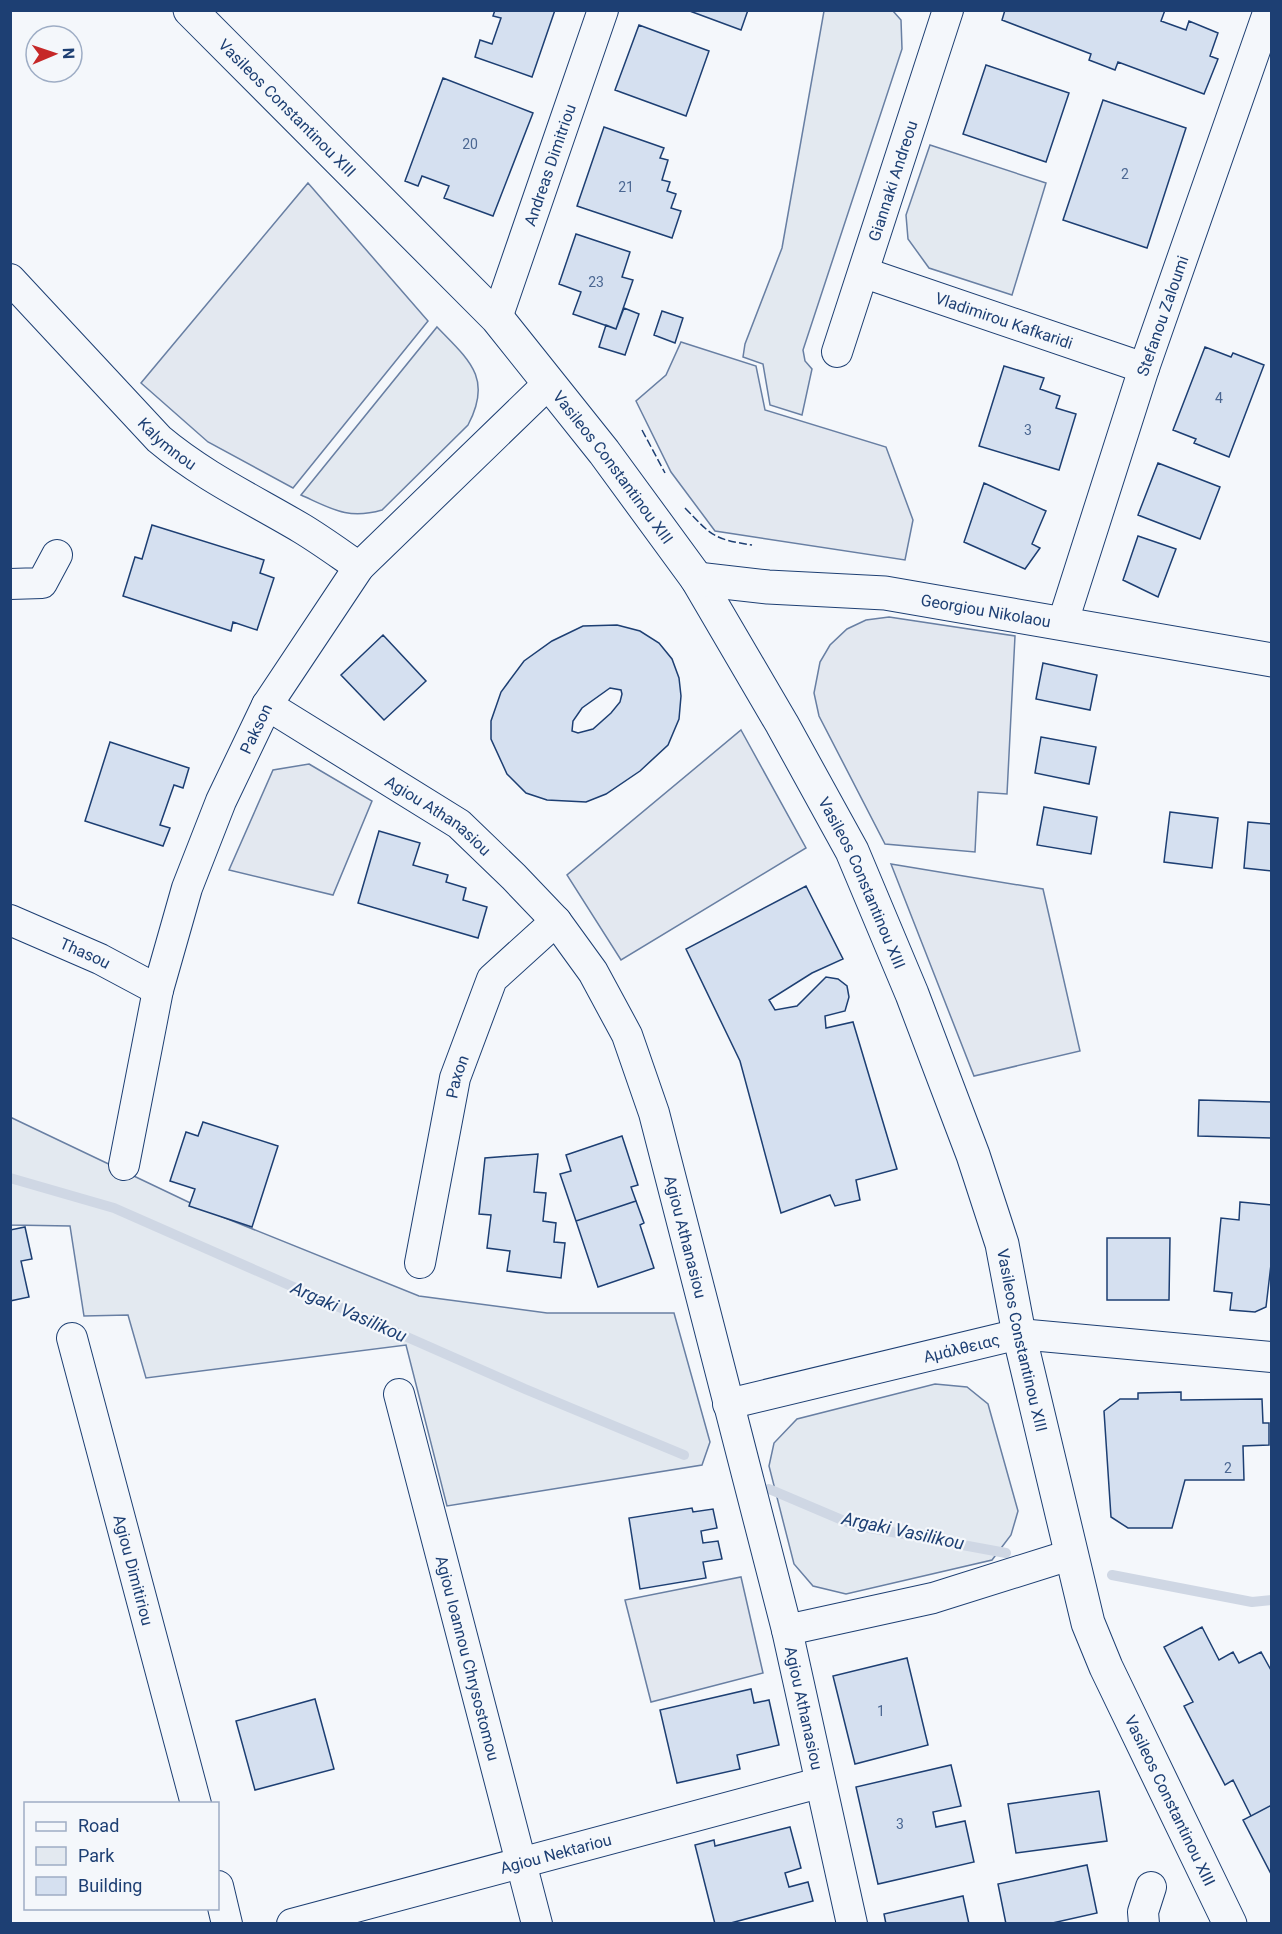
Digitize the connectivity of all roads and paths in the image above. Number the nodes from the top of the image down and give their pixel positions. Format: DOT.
graph roads {
  1 [pos="190,10"];
  2 [pos="603,10"];
  3 [pos="948,10"];
  4 [pos="1269,10"];
  5 [pos="865,273"];
  6 [pos="10,279"];
  7 [pos="497,318"];
  8 [pos="837,352"];
  9 [pos="1144,368"];
  10 [pos="549,383"];
  11 [pos="57,555"];
  12 [pos="359,567"];
  13 [pos="697,579"];
  14 [pos="10,584"];
  15 [pos="1064,622"];
  16 [pos="1272,660"];
  17 [pos="267,705"];
  18 [pos="10,920"];
  19 [pos="556,921"];
  20 [pos="158,990"];
  21 [pos="124,1165"];
  22 [pos="420,1263"];
  23 [pos="1019,1334"];
  24 [pos="72,1338"];
  25 [pos="1272,1357"];
  26 [pos="399,1394"];
  27 [pos="728,1404"];
  28 [pos="1070,1556"];
  29 [pos="787,1630"];
  30 [pos="819,1783"];
  31 [pos="196,1802"];
  32 [pos="521,1861"];
  33 [pos="1151,1887"];
  34 [pos="219,1890"];
  35 [pos="228,1923"];
  36 [pos="292,1923"];
  37 [pos="537,1923"];
  38 [pos="852,1923"];
  39 [pos="1144,1923"];
  40 [pos="1230,1923"];
  1 -- 7 [label="street, Vasileos Constantinou XIII"];
  2 -- 7 [label="street, Andreas Dimitriou"];
  3 -- 5 [label="street, Giannaki Andreou"];
  4 -- 9 [label="street, Stefanou Zaloumi"];
  5 -- 8 [label="street, Giannaki Andreou"];
  5 -- 9 [label="street, Vladimirou Kafkaridi"];
  6 -- 12 [label="street, Kalymnou"];
  7 -- 10 [label="street, Vasileos Constantinou XIII"];
  9 -- 15 [label="street, Stefanou Zaloumi"];
  10 -- 12 [label="street, Pakson"];
  10 -- 13 [label="street, Vasileos Constantinou XIII"];
  11 -- 14 [label="street"];
  12 -- 17 [label="street, Pakson"];
  13 -- 15 [label="street, Georgiou Nikolaou"];
  13 -- 23 [label="street, Vasileos Constantinou XIII"];
  15 -- 16 [label="street, Georgiou Nikolaou"];
  17 -- 19 [label="street, Agiou Athanasiou"];
  17 -- 20 [label="street, Pakson"];
  18 -- 20 [label="street, Thasou"];
  19 -- 22 [label="street, Paxon"];
  19 -- 27 [label="street, Agiou Athanasiou"];
  20 -- 21 [label="street, Pakson"];
  23 -- 25 [label="street, Αμάλθειας"];
  23 -- 27 [label="street, Αμάλθειας"];
  23 -- 28 [label="street, Vasileos Constantinou XIII"];
  24 -- 31 [label="street, Agiou Dimitiriou"];
  26 -- 32 [label="street, Agiou Ioannou Chrysostomou"];
  27 -- 29 [label="street, Agiou Athanasiou"];
  28 -- 29 [label="street"];
  28 -- 40 [label="street, Vasileos Constantinou XIII"];
  29 -- 30 [label="street, Agiou Athanasiou"];
  30 -- 32 [label="street, Agiou Nektariou"];
  30 -- 38 [label="street, Agiou Athanasiou"];
  32 -- 36 [label="street, Agiou Nektariou"];
  32 -- 37 [label="street, Agiou Ioannou Chrysostomou"];
  33 -- 39 [label="street"];
  34 -- 35 [label="street"];
}
